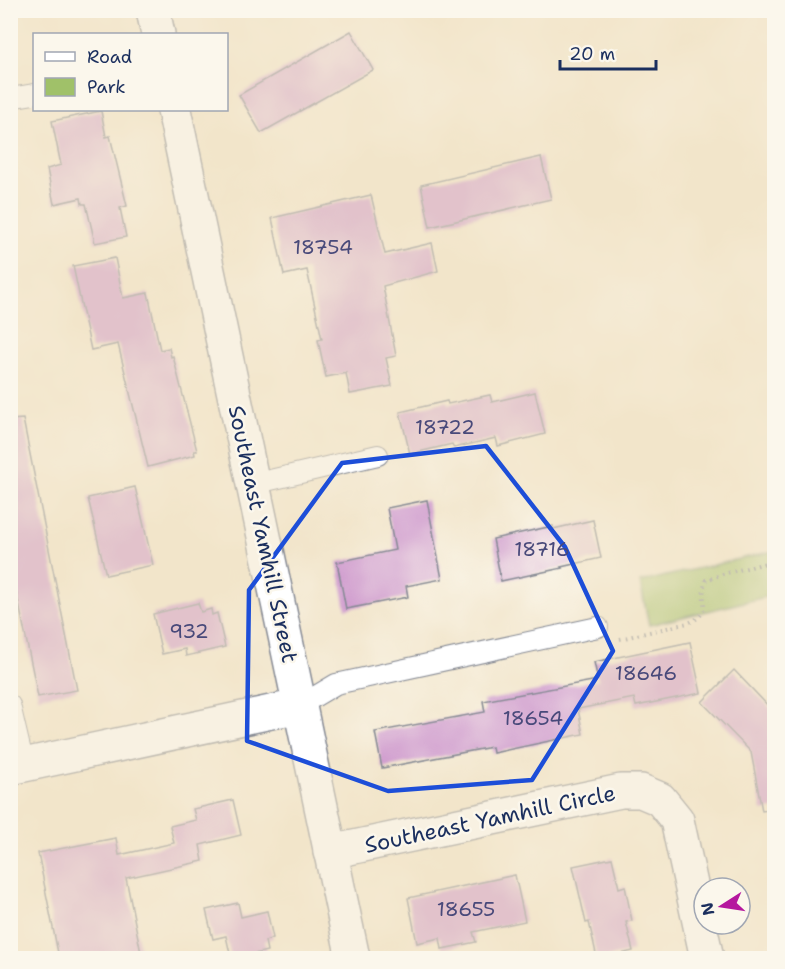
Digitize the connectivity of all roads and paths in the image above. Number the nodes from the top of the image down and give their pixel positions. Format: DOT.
graph roads {
  1 [pos="153,10"];
  2 [pos="158,33"];
  3 [pos="33,94"];
  4 [pos="10,98"];
  5 [pos="174,111"];
  6 [pos="378,455"];
  7 [pos="253,484"];
  8 [pos="774,561"];
  9 [pos="598,627"];
  10 [pos="10,705"];
  11 [pos="299,706"];
  12 [pos="17,766"];
  13 [pos="330,852"];
  14 [pos="353,958"];
  15 [pos="707,958"];
  1 -- 2 [label="street"];
  3 -- 4 [label="lane"];
  5 -- 7 [label="street, Southeast Yamhill Street"];
  6 -- 7 [label="lane"];
  7 -- 11 [label="street, Southeast Yamhill Street"];
  8 -- 9 [label="path"];
  9 -- 11 [label="lane"];
  10 -- 12 [label="lane"];
  11 -- 12 [label="street"];
  11 -- 13 [label="street, Southeast Yamhill Street"];
  13 -- 14 [label="street, Southeast Yamhill Street"];
  13 -- 15 [label="street, Southeast Yamhill Circle"];
}
